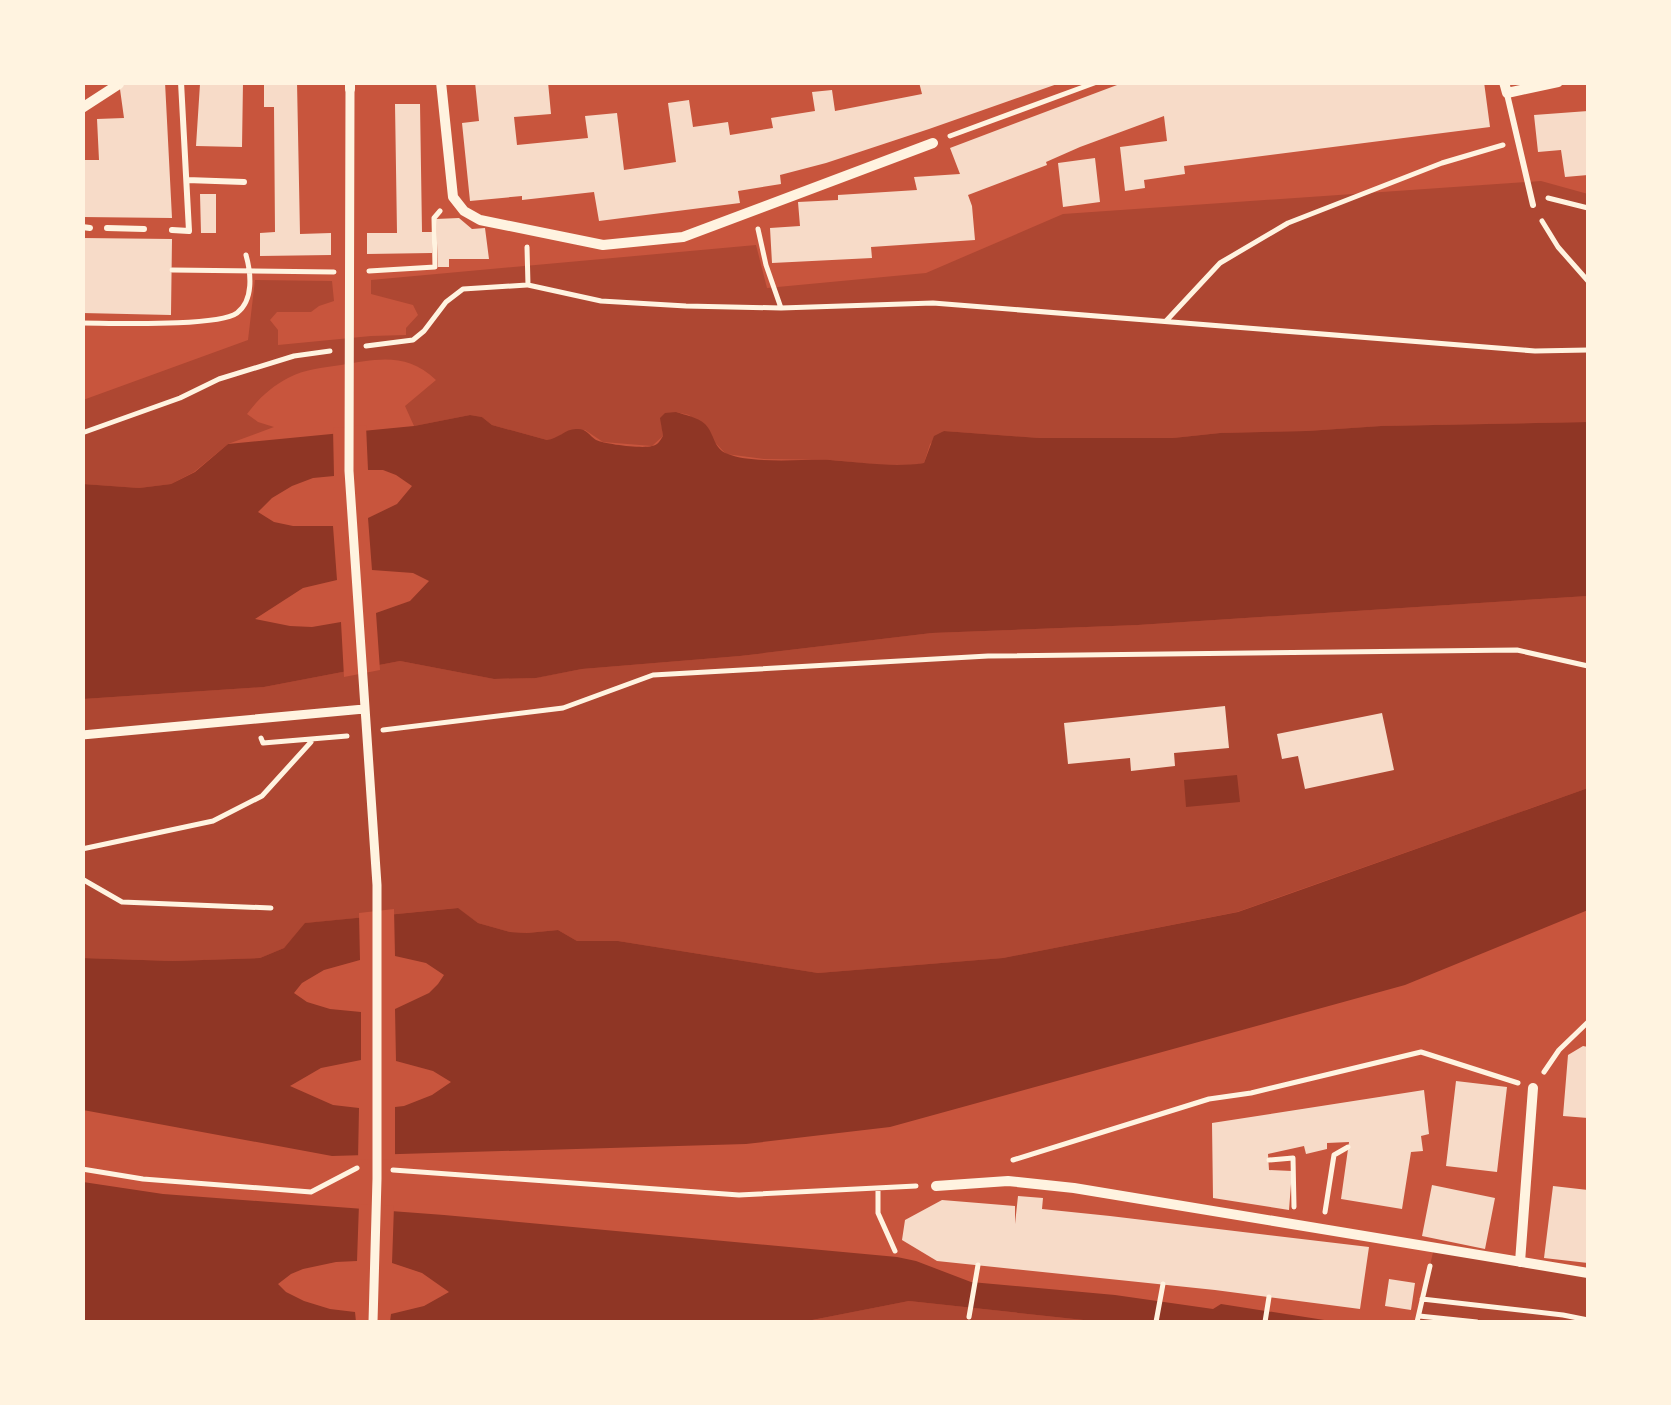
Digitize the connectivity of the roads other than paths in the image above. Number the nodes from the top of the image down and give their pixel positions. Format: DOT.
graph roads {
  1 [pos="181,82"];
  2 [pos="441,82"];
  3 [pos="1558,82"];
  4 [pos="119,84"];
  5 [pos="350,86"];
  6 [pos="1505,88"];
  7 [pos="87,104"];
  8 [pos="933,143"];
  9 [pos="188,180"];
  10 [pos="244,182"];
  11 [pos="1534,206"];
  12 [pos="107,228"];
  13 [pos="144,229"];
  14 [pos="172,230"];
  15 [pos="364,709"];
  16 [pos="82,735"];
  17 [pos="1533,1088"];
  18 [pos="936,1186"];
  19 [pos="1520,1262"];
  20 [pos="1588,1273"];
  21 [pos="373,1322"];
  1 -- 9 [label="lane"];
  2 -- 8 [label="street"];
  3 -- 6 [label="street"];
  4 -- 7 [label="street"];
  5 -- 15 [label="street"];
  6 -- 11 [label="lane"];
  9 -- 10 [label="lane"];
  9 -- 14 [label="lane"];
  12 -- 13 [label="lane"];
  15 -- 16 [label="street"];
  15 -- 21 [label="street"];
  17 -- 19 [label="street"];
  18 -- 19 [label="street"];
  19 -- 20 [label="street"];
}
